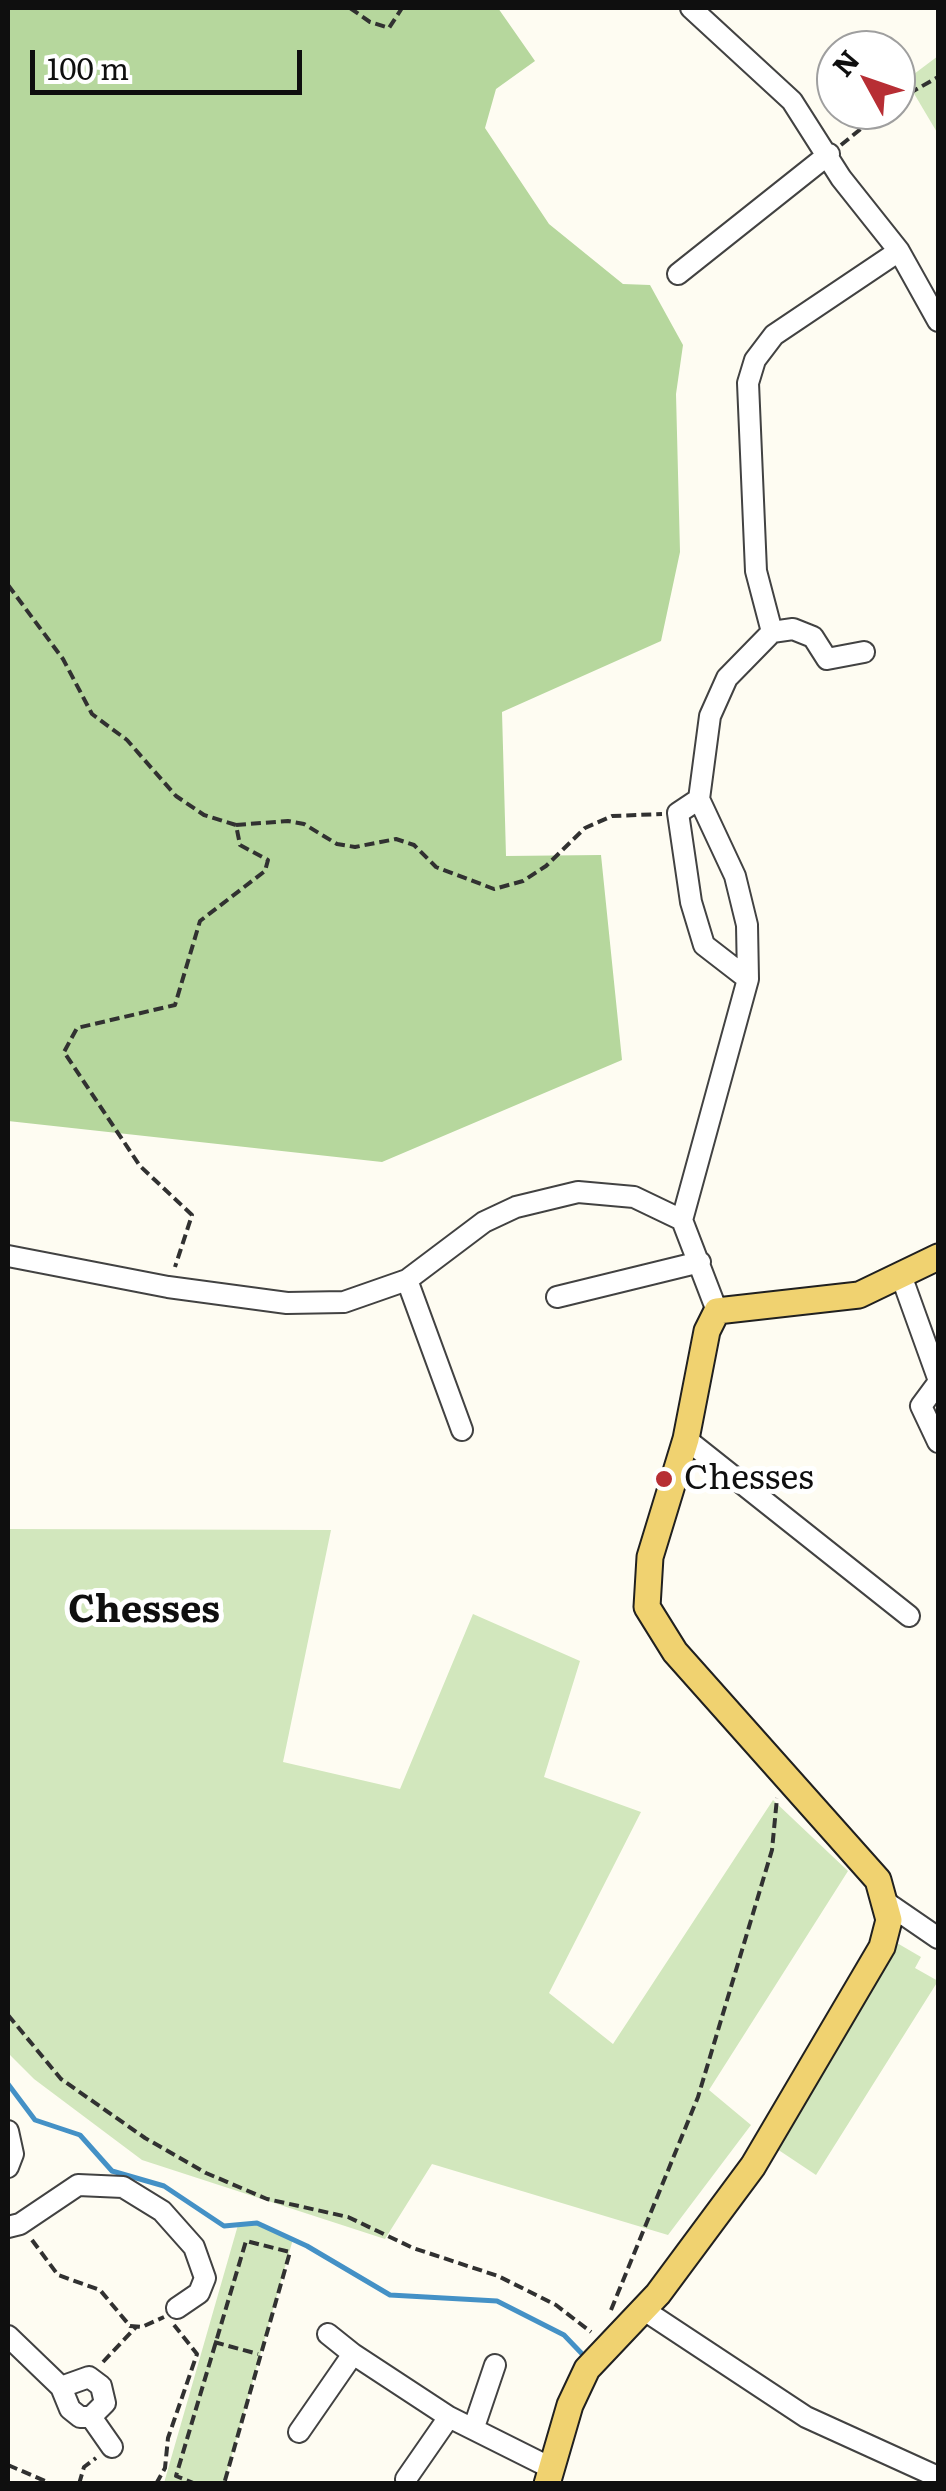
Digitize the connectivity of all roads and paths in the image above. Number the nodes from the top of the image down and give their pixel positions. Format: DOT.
graph roads {
  1 [pos="350,8"];
  2 [pos="402,8"];
  3 [pos="691,8"];
  4 [pos="938,77"];
  5 [pos="916,90"];
  6 [pos="859,130"];
  7 [pos="830,154"];
  8 [pos="899,251"];
  9 [pos="678,274"];
  10 [pos="938,321"];
  11 [pos="8,584"];
  12 [pos="772,632"];
  13 [pos="864,652"];
  14 [pos="698,799"];
  15 [pos="678,813"];
  16 [pos="236,825"];
  17 [pos="748,979"];
  18 [pos="682,1220"];
  19 [pos="8,1256"];
  20 [pos="938,1257"];
  21 [pos="700,1262"];
  22 [pos="902,1278"];
  23 [pos="407,1280"];
  24 [pos="168,1287"];
  25 [pos="557,1297"];
  26 [pos="718,1310"];
  27 [pos="938,1381"];
  28 [pos="462,1430"];
  29 [pos="686,1439"];
  30 [pos="938,1442"];
  31 [pos="909,1616"];
  32 [pos="780,1767"];
  33 [pos="887,1902"];
  34 [pos="938,1938"];
  35 [pos="8,2015"];
  36 [pos="8,2132"];
  37 [pos="8,2167"];
  38 [pos="14,2225"];
  39 [pos="177,2308"];
  40 [pos="644,2310"];
  41 [pos="136,2326"];
  42 [pos="328,2334"];
  43 [pos="8,2336"];
  44 [pos="214,2342"];
  45 [pos="598,2349"];
  46 [pos="260,2354"];
  47 [pos="353,2354"];
  48 [pos="495,2365"];
  49 [pos="95,2380"];
  50 [pos="60,2387"];
  51 [pos="91,2417"];
  52 [pos="450,2418"];
  53 [pos="474,2427"];
  54 [pos="299,2432"];
  55 [pos="112,2447"];
  56 [pos="8,2464"];
  57 [pos="176,2476"];
  58 [pos="549,2476"];
  59 [pos="938,2477"];
  60 [pos="406,2479"];
  61 [pos="52,2484"];
  62 [pos="79,2484"];
  63 [pos="156,2484"];
  64 [pos="173,2484"];
  65 [pos="196,2484"];
  66 [pos="224,2484"];
  1 -- 2 [label="path"];
  3 -- 7 [label="street"];
  4 -- 5 [label="path"];
  6 -- 7 [label="path"];
  7 -- 8 [label="street"];
  7 -- 9 [label="street"];
  8 -- 10 [label="street"];
  8 -- 12 [label="street"];
  11 -- 16 [label="path"];
  12 -- 13 [label="street"];
  12 -- 14 [label="street"];
  14 -- 15 [label="street"];
  14 -- 17 [label="street"];
  15 -- 16 [label="path"];
  15 -- 17 [label="street"];
  16 -- 24 [label="path"];
  17 -- 18 [label="street"];
  18 -- 21 [label="street"];
  18 -- 23 [label="street"];
  19 -- 24 [label="street"];
  20 -- 22 [label="main road"];
  21 -- 25 [label="street"];
  21 -- 26 [label="street"];
  22 -- 26 [label="main road"];
  22 -- 27 [label="street"];
  23 -- 24 [label="street"];
  23 -- 28 [label="street"];
  26 -- 29 [label="main road"];
  27 -- 30 [label="street"];
  29 -- 31 [label="street"];
  29 -- 32 [label="main road"];
  32 -- 33 [label="main road"];
  32 -- 45 [label="path"];
  33 -- 34 [label="street"];
  33 -- 40 [label="main road"];
  35 -- 45 [label="path"];
  36 -- 37 [label="street"];
  38 -- 39 [label="street"];
  38 -- 41 [label="path"];
  40 -- 45 [label="main road"];
  40 -- 59 [label="street"];
  41 -- 49 [label="path"];
  41 -- 63 [label="path"];
  42 -- 47 [label="street"];
  43 -- 50 [label="street"];
  44 -- 46 [label="path"];
  44 -- 46 [label="path"];
  44 -- 57 [label="path"];
  45 -- 58 [label="main road"];
  46 -- 66 [label="path"];
  47 -- 52 [label="street"];
  47 -- 54 [label="street"];
  48 -- 53 [label="street"];
  49 -- 50 [label="street"];
  49 -- 51 [label="street"];
  50 -- 51 [label="street"];
  51 -- 55 [label="street"];
  52 -- 53 [label="street"];
  52 -- 60 [label="street"];
  53 -- 58 [label="street"];
  55 -- 62 [label="path"];
  56 -- 61 [label="path"];
  57 -- 64 [label="path"];
  57 -- 65 [label="path"];
}
